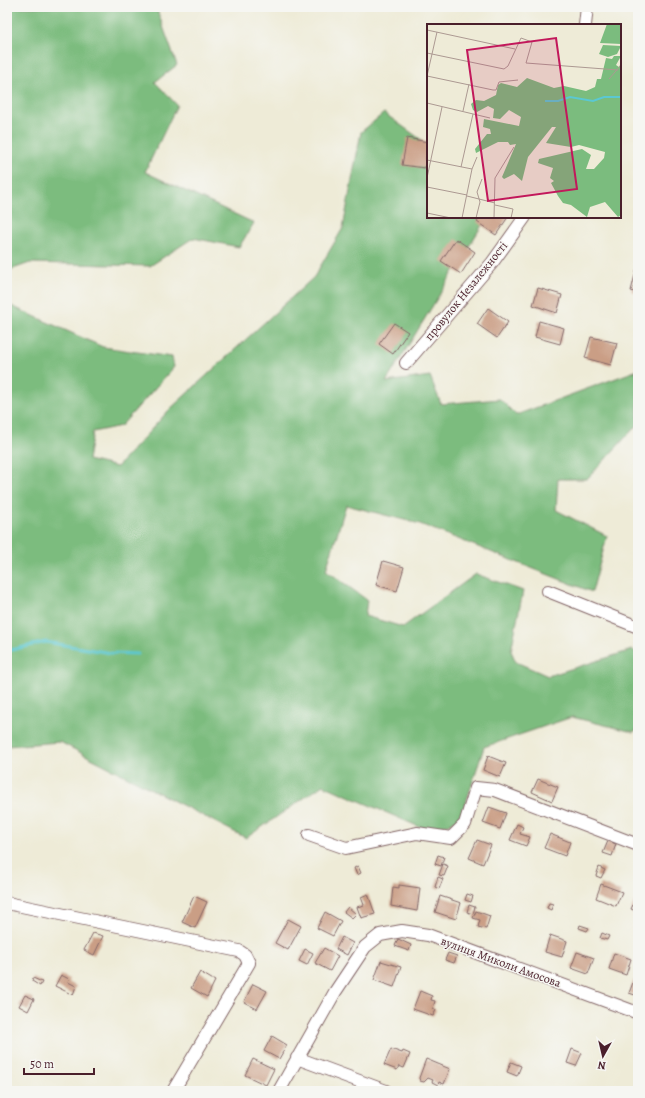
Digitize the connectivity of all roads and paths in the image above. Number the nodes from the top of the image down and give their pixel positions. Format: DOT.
graph roads {
  1 [pos="587,7"];
  2 [pos="585,24"];
  3 [pos="524,218"];
  4 [pos="406,363"];
  5 [pos="548,591"];
  6 [pos="638,627"];
  7 [pos="309,835"];
  8 [pos="638,845"];
  9 [pos="7,903"];
  10 [pos="638,1013"];
  11 [pos="297,1058"];
  12 [pos="173,1091"];
  13 [pos="279,1091"];
  14 [pos="386,1091"];
  1 -- 2 [label="street"];
  3 -- 4 [label="street, провулок Незалежності"];
  5 -- 6 [label="street"];
  7 -- 8 [label="street"];
  9 -- 12 [label="street"];
  10 -- 11 [label="street, вулиця Миколи Амосова"];
  11 -- 13 [label="street, вулиця Миколи Амосова"];
  11 -- 14 [label="street"];
}
